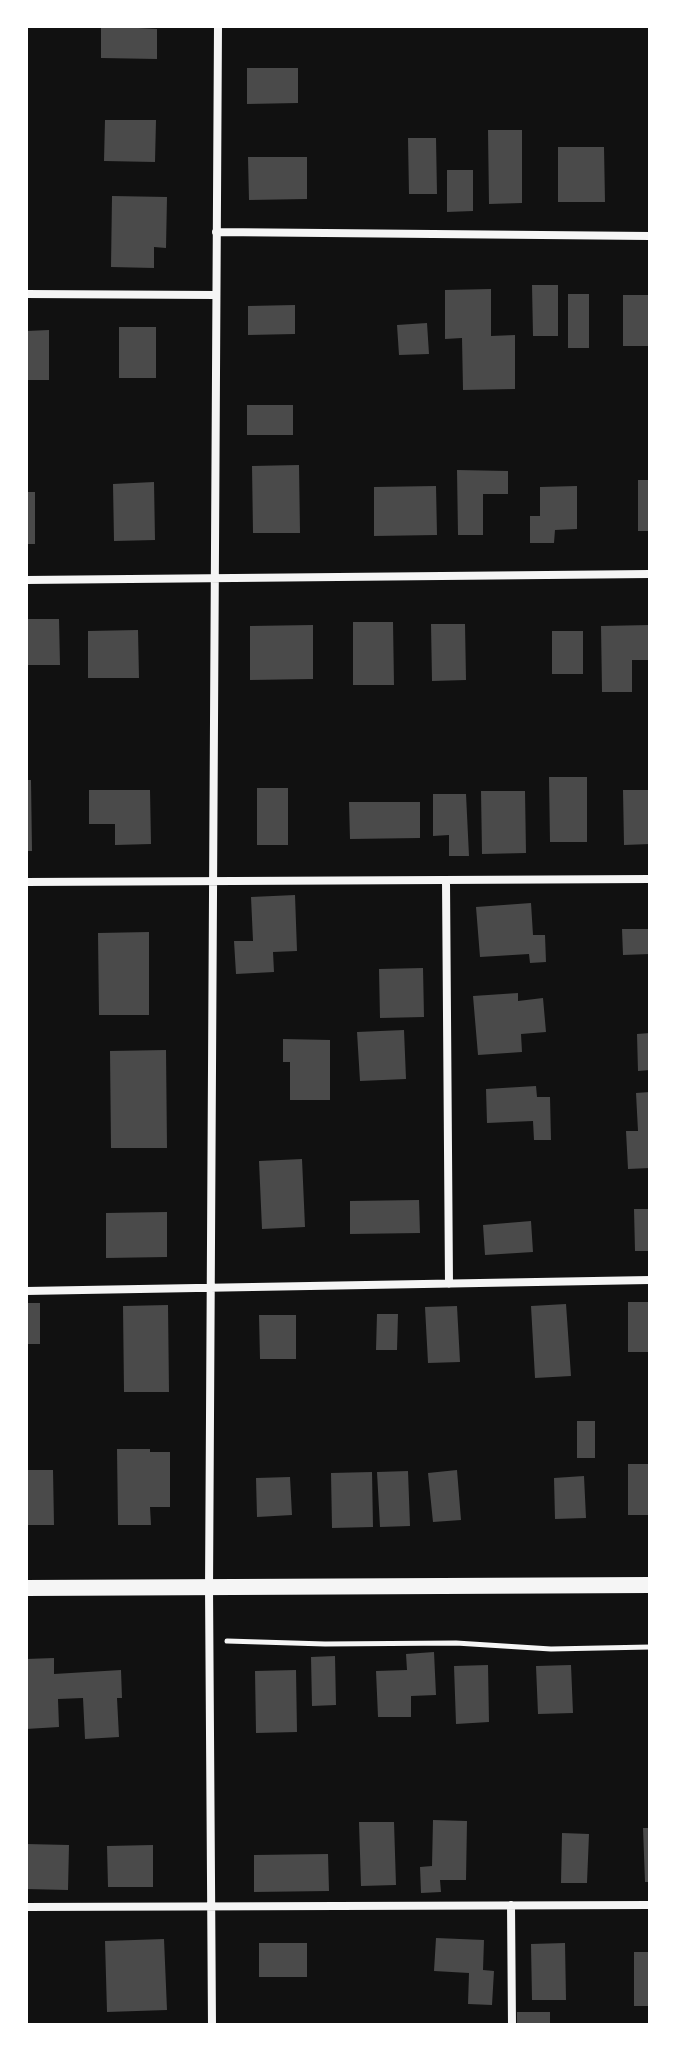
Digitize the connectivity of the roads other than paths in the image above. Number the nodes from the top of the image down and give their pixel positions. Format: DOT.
graph roads {
  1 [pos="218,26"];
  2 [pos="216,232"];
  3 [pos="650,236"];
  4 [pos="26,294"];
  5 [pos="216,295"];
  6 [pos="650,574"];
  7 [pos="215,578"];
  8 [pos="26,580"];
  9 [pos="650,879"];
  10 [pos="446,881"];
  11 [pos="26,882"];
  12 [pos="213,882"];
  13 [pos="650,1280"];
  14 [pos="449,1284"];
  15 [pos="211,1288"];
  16 [pos="26,1291"];
  17 [pos="650,1585"];
  18 [pos="209,1587"];
  19 [pos="26,1588"];
  20 [pos="511,1905"];
  21 [pos="650,1905"];
  22 [pos="26,1907"];
  23 [pos="211,1907"];
  24 [pos="212,2025"];
  25 [pos="512,2025"];
  1 -- 2 [label="street"];
  2 -- 3 [label="street"];
  2 -- 5 [label="street"];
  4 -- 5 [label="street"];
  5 -- 7 [label="street"];
  6 -- 7 [label="street"];
  7 -- 8 [label="street"];
  7 -- 12 [label="street"];
  9 -- 10 [label="street"];
  10 -- 12 [label="street"];
  10 -- 14 [label="street"];
  11 -- 12 [label="street"];
  12 -- 15 [label="street"];
  13 -- 14 [label="street"];
  14 -- 15 [label="street"];
  15 -- 16 [label="street"];
  15 -- 18 [label="street"];
  17 -- 18 [label="main road"];
  18 -- 19 [label="main road"];
  18 -- 23 [label="street"];
  20 -- 21 [label="street"];
  20 -- 23 [label="street"];
  20 -- 25 [label="street"];
  22 -- 23 [label="street"];
  23 -- 24 [label="street"];
}
